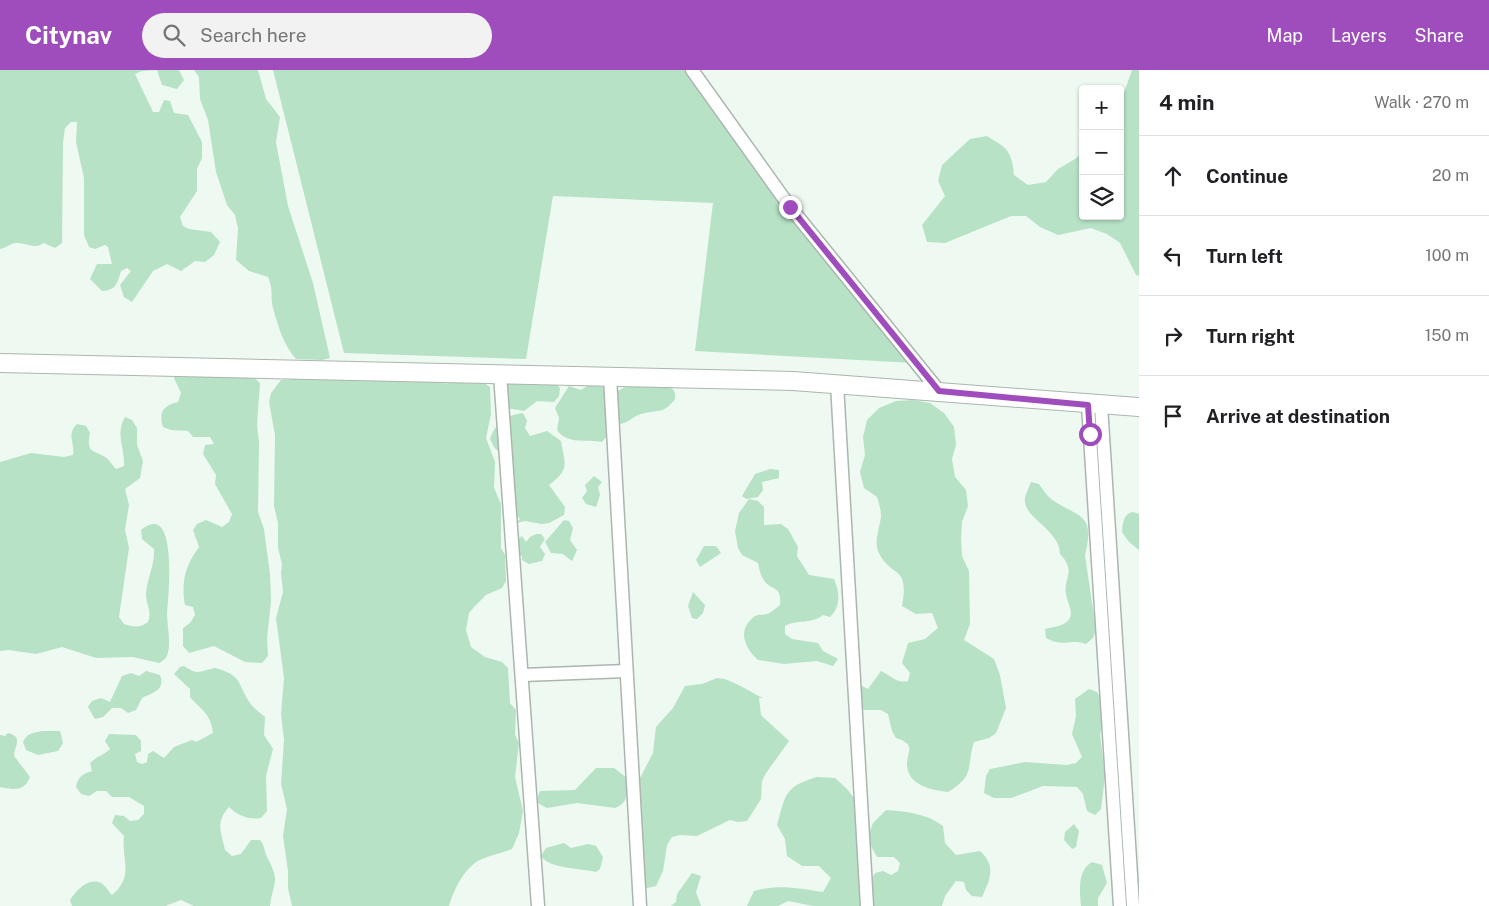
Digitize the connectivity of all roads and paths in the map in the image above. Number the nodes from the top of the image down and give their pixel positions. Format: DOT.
graph roads {
  1 [pos="692,70"];
  2 [pos="0,364"];
  3 [pos="500,374"];
  4 [pos="610,377"];
  5 [pos="837,384"];
  6 [pos="939,391"];
  7 [pos="1094,405"];
  8 [pos="1139,407"];
  9 [pos="626,671"];
  10 [pos="523,675"];
  11 [pos="538,906"];
  12 [pos="640,906"];
  13 [pos="866,906"];
  14 [pos="1120,906"];
  15 [pos="1133,906"];
  1 -- 6 [label="street"];
  2 -- 3 [label="street"];
  3 -- 4 [label="street"];
  3 -- 10 [label="street"];
  4 -- 5 [label="street"];
  4 -- 9 [label="street"];
  5 -- 6 [label="street"];
  5 -- 13 [label="street"];
  6 -- 7 [label="street"];
  7 -- 8 [label="street"];
  7 -- 14 [label="street"];
  7 -- 15 [label="street"];
  9 -- 10 [label="street"];
  9 -- 12 [label="street"];
  10 -- 11 [label="street"];
}
